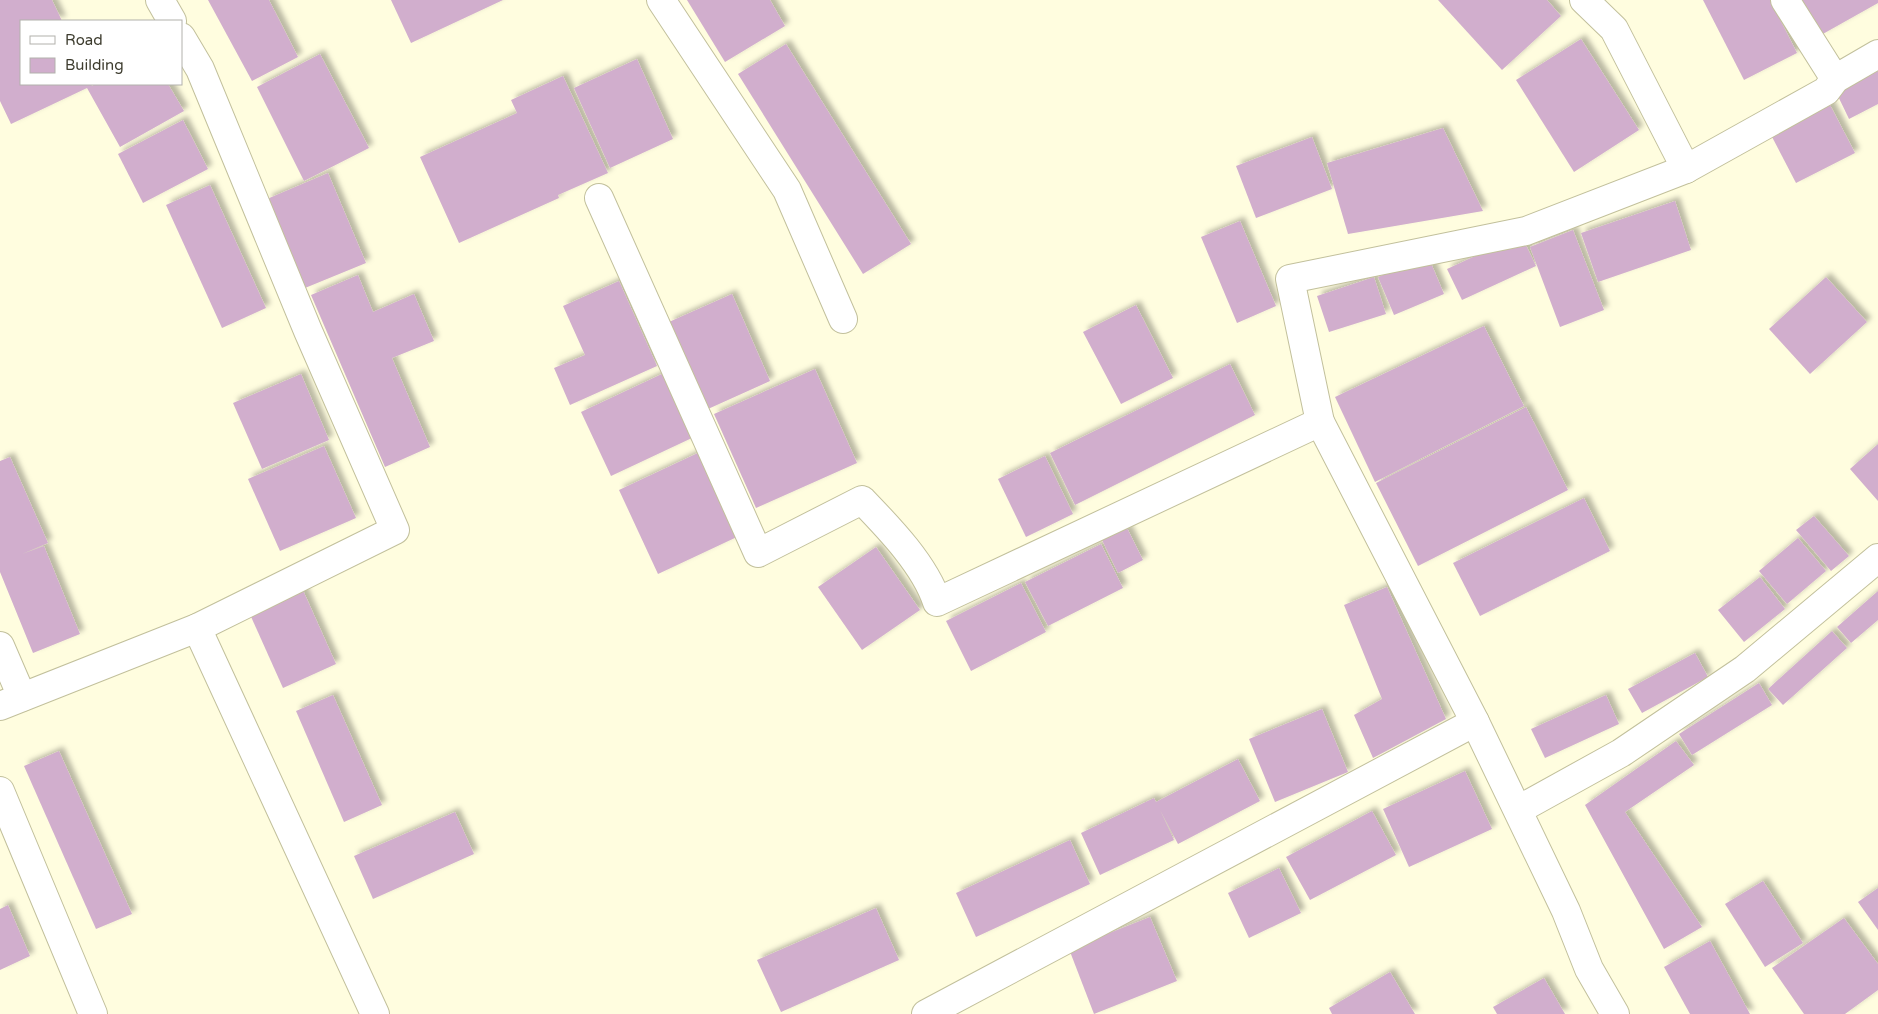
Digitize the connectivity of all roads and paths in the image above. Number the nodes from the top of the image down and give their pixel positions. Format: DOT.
graph roads {
  1 [pos="160,0"];
  2 [pos="662,0"];
  3 [pos="1584,0"];
  4 [pos="1785,0"];
  5 [pos="171,20"];
  6 [pos="182,39"];
  7 [pos="1878,54"];
  8 [pos="1835,79"];
  9 [pos="1686,169"];
  10 [pos="599,198"];
  11 [pos="843,319"];
  12 [pos="1320,422"];
  13 [pos="1878,558"];
  14 [pos="197,628"];
  15 [pos="0,646"];
  16 [pos="11,702"];
  17 [pos="1475,722"];
  18 [pos="0,791"];
  19 [pos="1518,810"];
  20 [pos="92,1014"];
  21 [pos="375,1014"];
  22 [pos="926,1014"];
  23 [pos="1615,1014"];
  1 -- 5 [label="street"];
  2 -- 11 [label="street"];
  3 -- 9 [label="street"];
  4 -- 8 [label="street"];
  6 -- 14 [label="street"];
  7 -- 8 [label="street"];
  8 -- 9 [label="street"];
  9 -- 12 [label="street"];
  10 -- 12 [label="street"];
  12 -- 17 [label="street"];
  13 -- 19 [label="street"];
  14 -- 16 [label="street"];
  14 -- 21 [label="street"];
  15 -- 16 [label="street"];
  17 -- 19 [label="street"];
  17 -- 22 [label="street"];
  18 -- 20 [label="street"];
  19 -- 23 [label="street"];
}
